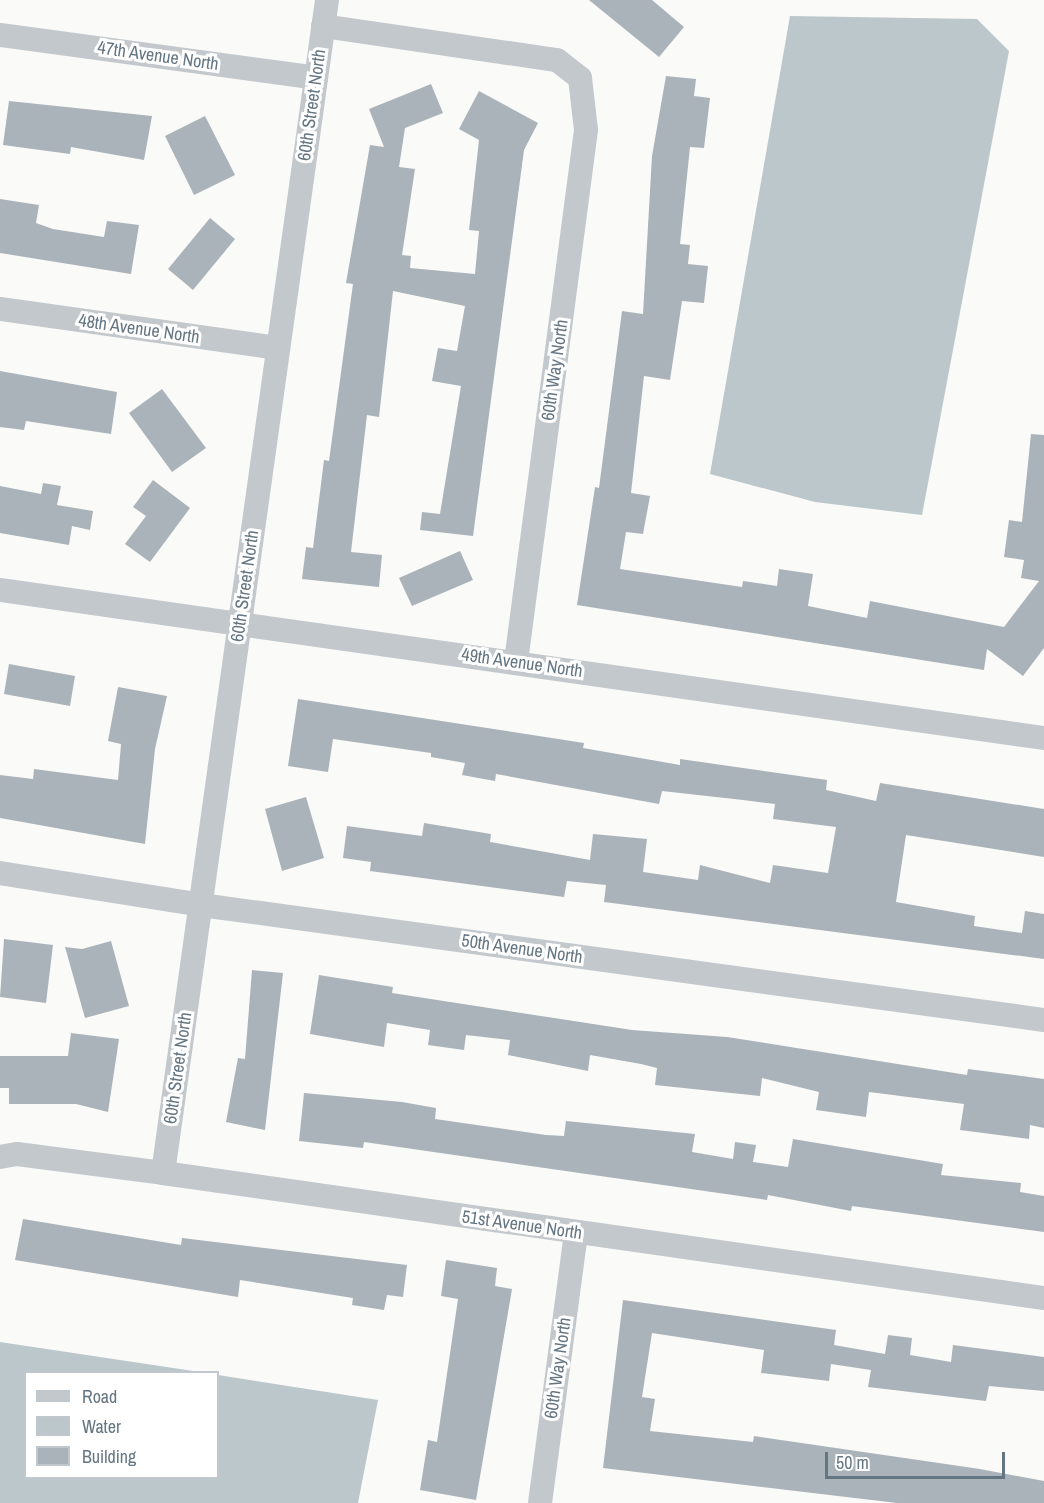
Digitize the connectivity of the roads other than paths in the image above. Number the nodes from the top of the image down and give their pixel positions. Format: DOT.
graph roads {
  1 [pos="327,0"];
  2 [pos="323,26"];
  3 [pos="0,35"];
  4 [pos="316,78"];
  5 [pos="0,309"];
  6 [pos="278,348"];
  7 [pos="0,590"];
  8 [pos="240,623"];
  9 [pos="516,662"];
  10 [pos="1044,738"];
  11 [pos="0,873"];
  12 [pos="201,905"];
  13 [pos="1044,1020"];
  14 [pos="0,1157"];
  15 [pos="163,1173"];
  16 [pos="576,1233"];
  17 [pos="1044,1298"];
  18 [pos="540,1503"];
  1 -- 2 [label="street, 60th Street North"];
  2 -- 4 [label="street, 60th Street North"];
  2 -- 9 [label="street, 60th Way North"];
  3 -- 4 [label="street, 47th Avenue North"];
  4 -- 6 [label="street, 60th Street North"];
  5 -- 6 [label="street, 48th Avenue North"];
  6 -- 8 [label="street, 60th Street North"];
  7 -- 8 [label="street, 49th Avenue North"];
  8 -- 9 [label="street, 49th Avenue North"];
  8 -- 12 [label="street, 60th Street North"];
  9 -- 10 [label="street, 49th Avenue North"];
  11 -- 12 [label="street, 50th Avenue North"];
  12 -- 13 [label="street, 50th Avenue North"];
  12 -- 15 [label="street, 60th Street North"];
  14 -- 15 [label="street, 51st Avenue North"];
  15 -- 16 [label="street, 51st Avenue North"];
  16 -- 17 [label="street, 51st Avenue North"];
  16 -- 18 [label="street, 60th Way North"];
}
